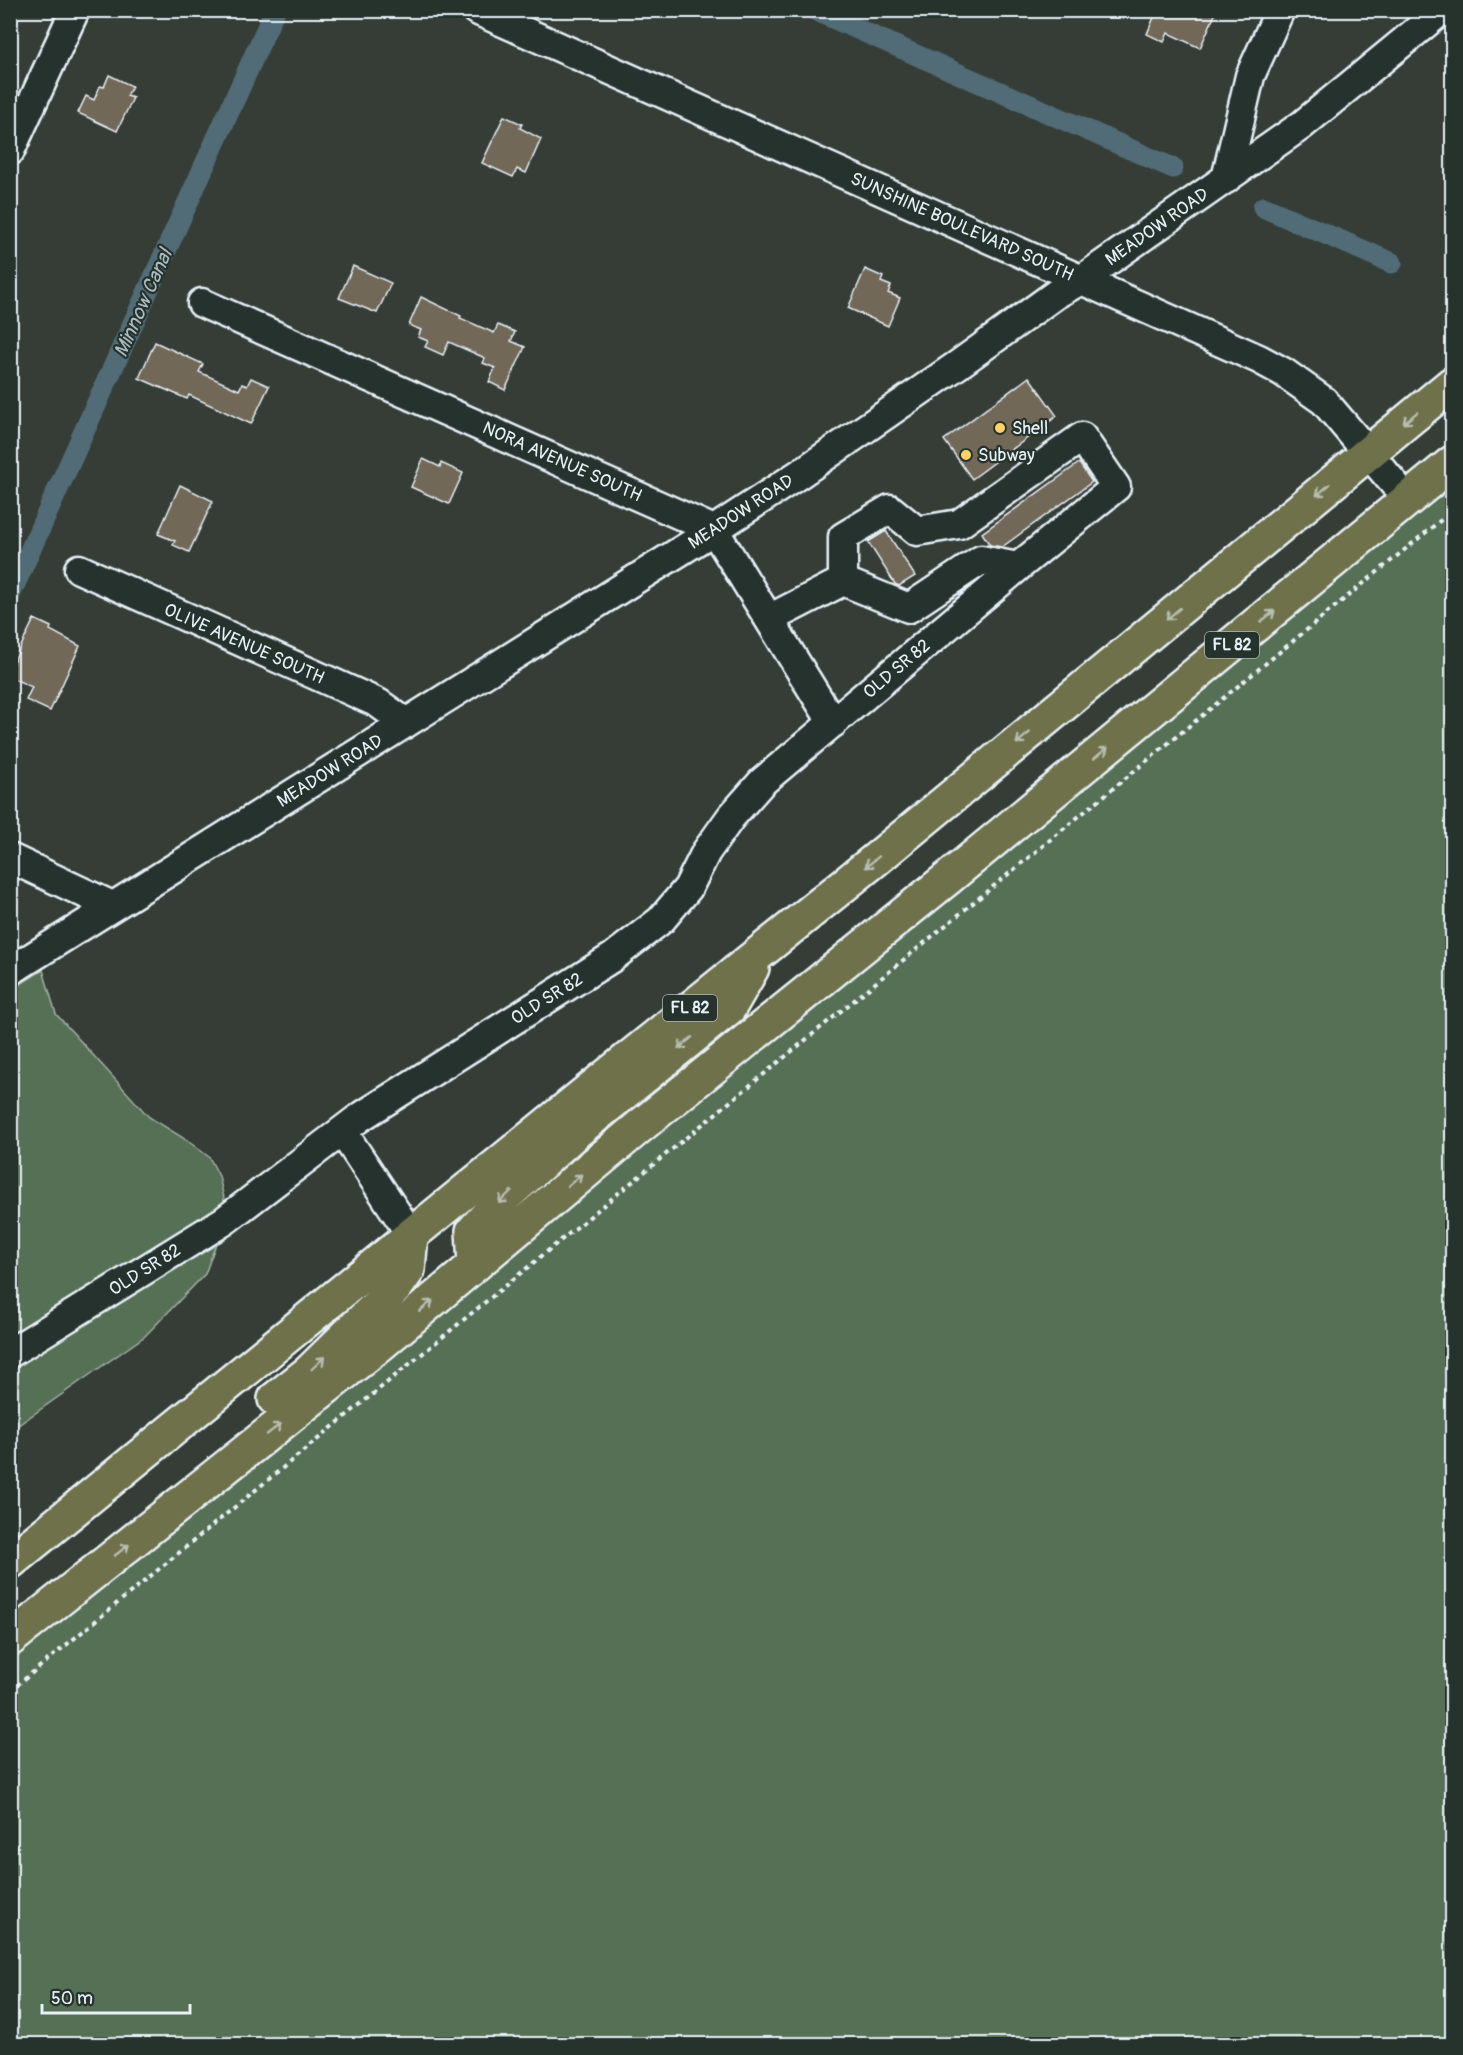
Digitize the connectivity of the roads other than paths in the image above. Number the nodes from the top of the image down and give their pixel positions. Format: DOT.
graph roads {
  1 [pos="75,10"];
  2 [pos="476,10"];
  3 [pos="1280,10"];
  4 [pos="1442,10"];
  5 [pos="10,151"];
  6 [pos="1226,178"];
  7 [pos="1081,280"];
  8 [pos="202,303"];
  9 [pos="1452,384"];
  10 [pos="1368,453"];
  11 [pos="1452,464"];
  12 [pos="1408,500"];
  13 [pos="959,524"];
  14 [pos="714,530"];
  15 [pos="981,560"];
  16 [pos="1018,567"];
  17 [pos="79,568"];
  18 [pos="843,581"];
  19 [pos="769,619"];
  20 [pos="406,723"];
  21 [pos="833,723"];
  22 [pos="10,858"];
  23 [pos="112,906"];
  24 [pos="762,951"];
  25 [pos="10,971"];
  26 [pos="342,1131"];
  27 [pos="411,1235"];
  28 [pos="474,1265"];
  29 [pos="10,1353"];
  30 [pos="10,1562"];
  31 [pos="61,1598"];
  32 [pos="10,1639"];
  1 -- 5 [label="street"];
  2 -- 7 [label="street, SUNSHINE BOULEVARD SOUTH"];
  3 -- 6 [label="street"];
  4 -- 6 [label="street, MEADOW ROAD"];
  6 -- 7 [label="street, MEADOW ROAD"];
  7 -- 10 [label="street, SUNSHINE BOULEVARD SOUTH"];
  7 -- 14 [label="street, MEADOW ROAD"];
  8 -- 14 [label="street, NORA AVENUE SOUTH"];
  9 -- 10 [label="highway, FL 82, one-way"];
  10 -- 12 [label="street, SUNSHINE BOULEVARD SOUTH"];
  10 -- 24 [label="highway, FL 82, one-way"];
  11 -- 12 [label="highway, FL 82"];
  28 -- 12 [label="highway, FL 82, one-way"];
  13 -- 15 [label="street"];
  13 -- 16 [label="street, OLD SR 82"];
  13 -- 18 [label="street"];
  14 -- 19 [label="street"];
  14 -- 20 [label="street, MEADOW ROAD"];
  15 -- 16 [label="street"];
  15 -- 18 [label="street"];
  16 -- 21 [label="street, OLD SR 82"];
  17 -- 20 [label="street, OLIVE AVENUE SOUTH"];
  18 -- 19 [label="street"];
  19 -- 21 [label="street"];
  20 -- 23 [label="street, MEADOW ROAD"];
  21 -- 26 [label="street, OLD SR 82"];
  22 -- 23 [label="street"];
  23 -- 25 [label="street, MEADOW ROAD"];
  24 -- 27 [label="highway, FL 82"];
  24 -- 28 [label="highway, one-way"];
  26 -- 27 [label="street"];
  26 -- 29 [label="street, OLD SR 82"];
  27 -- 30 [label="highway, FL 82"];
  31 -- 27 [label="highway, one-way"];
  31 -- 28 [label="highway, FL 82, one-way"];
  31 -- 32 [label="highway, FL 82"];
}
